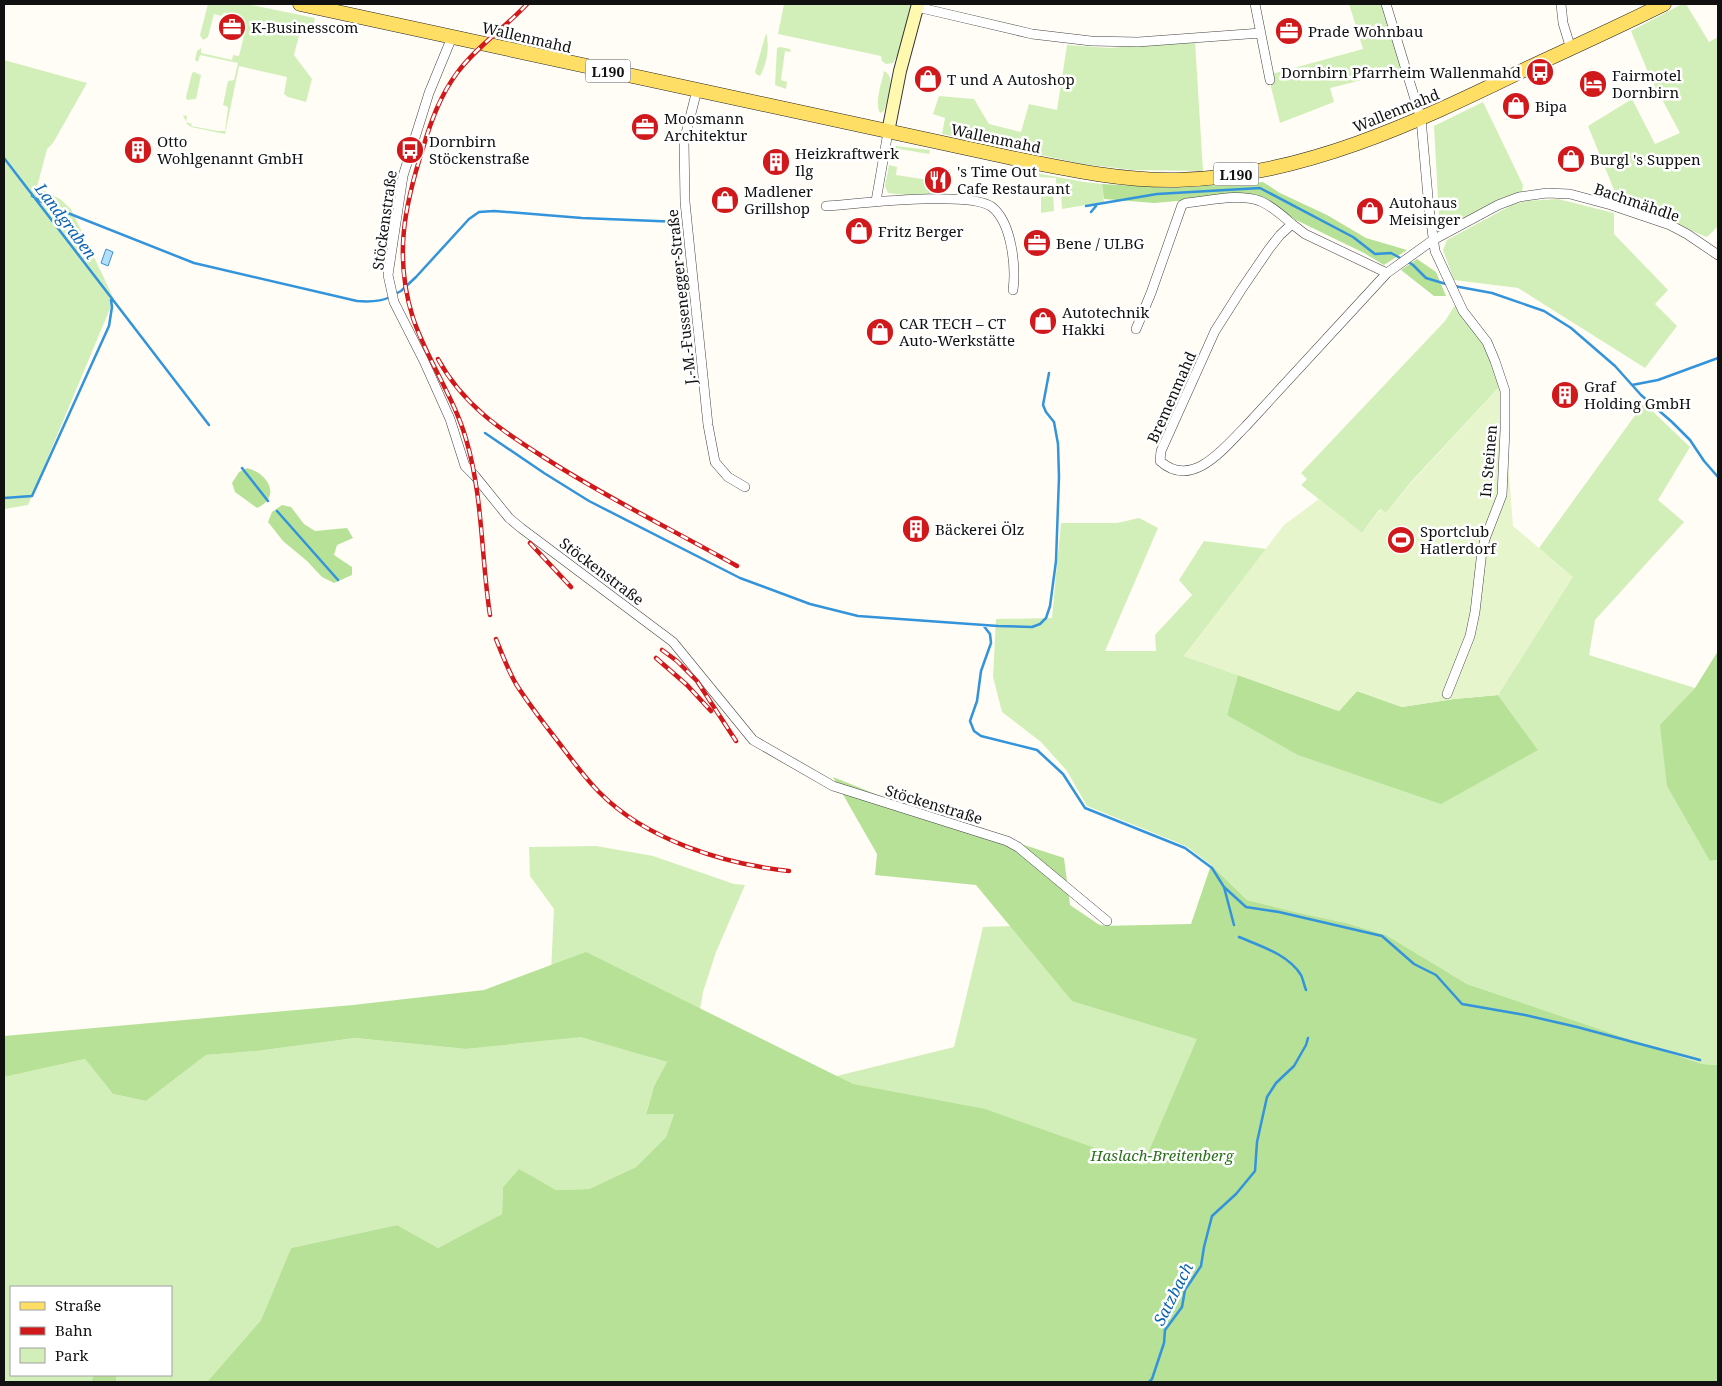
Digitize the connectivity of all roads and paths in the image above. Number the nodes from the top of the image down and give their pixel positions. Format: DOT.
graph roads {
  1 [pos="300,4"];
  2 [pos="1255,4"];
  3 [pos="1386,4"];
  4 [pos="1561,4"];
  5 [pos="1664,4"];
  6 [pos="918,6"];
  7 [pos="1261,33"];
  8 [pos="452,37"];
  9 [pos="1571,49"];
  10 [pos="1270,80"];
  11 [pos="697,90"];
  12 [pos="1420,119"];
  13 [pos="888,132"];
  14 [pos="876,201"];
  15 [pos="826,206"];
  16 [pos="1292,224"];
  17 [pos="1433,240"];
  18 [pos="1718,255"];
  19 [pos="1387,273"];
  20 [pos="1013,290"];
  21 [pos="1136,329"];
  22 [pos="745,487"];
  23 [pos="1446,694"];
  24 [pos="1107,921"];
  1 -- 8 [label="main road, Wallenmahd / L190"];
  2 -- 7 [label="street"];
  3 -- 12 [label="street"];
  4 -- 9 [label="street"];
  5 -- 9 [label="main road, Wallenmahd / L190"];
  6 -- 7 [label="street"];
  6 -- 13 [label="main road"];
  7 -- 10 [label="street"];
  8 -- 11 [label="main road, Wallenmahd / L190"];
  8 -- 24 [label="street, Stöckenstraße"];
  9 -- 12 [label="main road, Wallenmahd / L190"];
  11 -- 13 [label="main road, Wallenmahd / L190"];
  11 -- 22 [label="street, J.-M.-Fussenegger-Straße"];
  12 -- 13 [label="main road, Wallenmahd / L190"];
  12 -- 17 [label="street"];
  13 -- 14 [label="street"];
  14 -- 15 [label="street"];
  14 -- 20 [label="street"];
  16 -- 19 [label="street"];
  16 -- 19 [label="street, Bremenmahd"];
  16 -- 21 [label="street"];
  17 -- 18 [label="street, Bachmähdle"];
  17 -- 19 [label="street, Bremenmahd"];
  17 -- 23 [label="street, In Steinen"];
}
